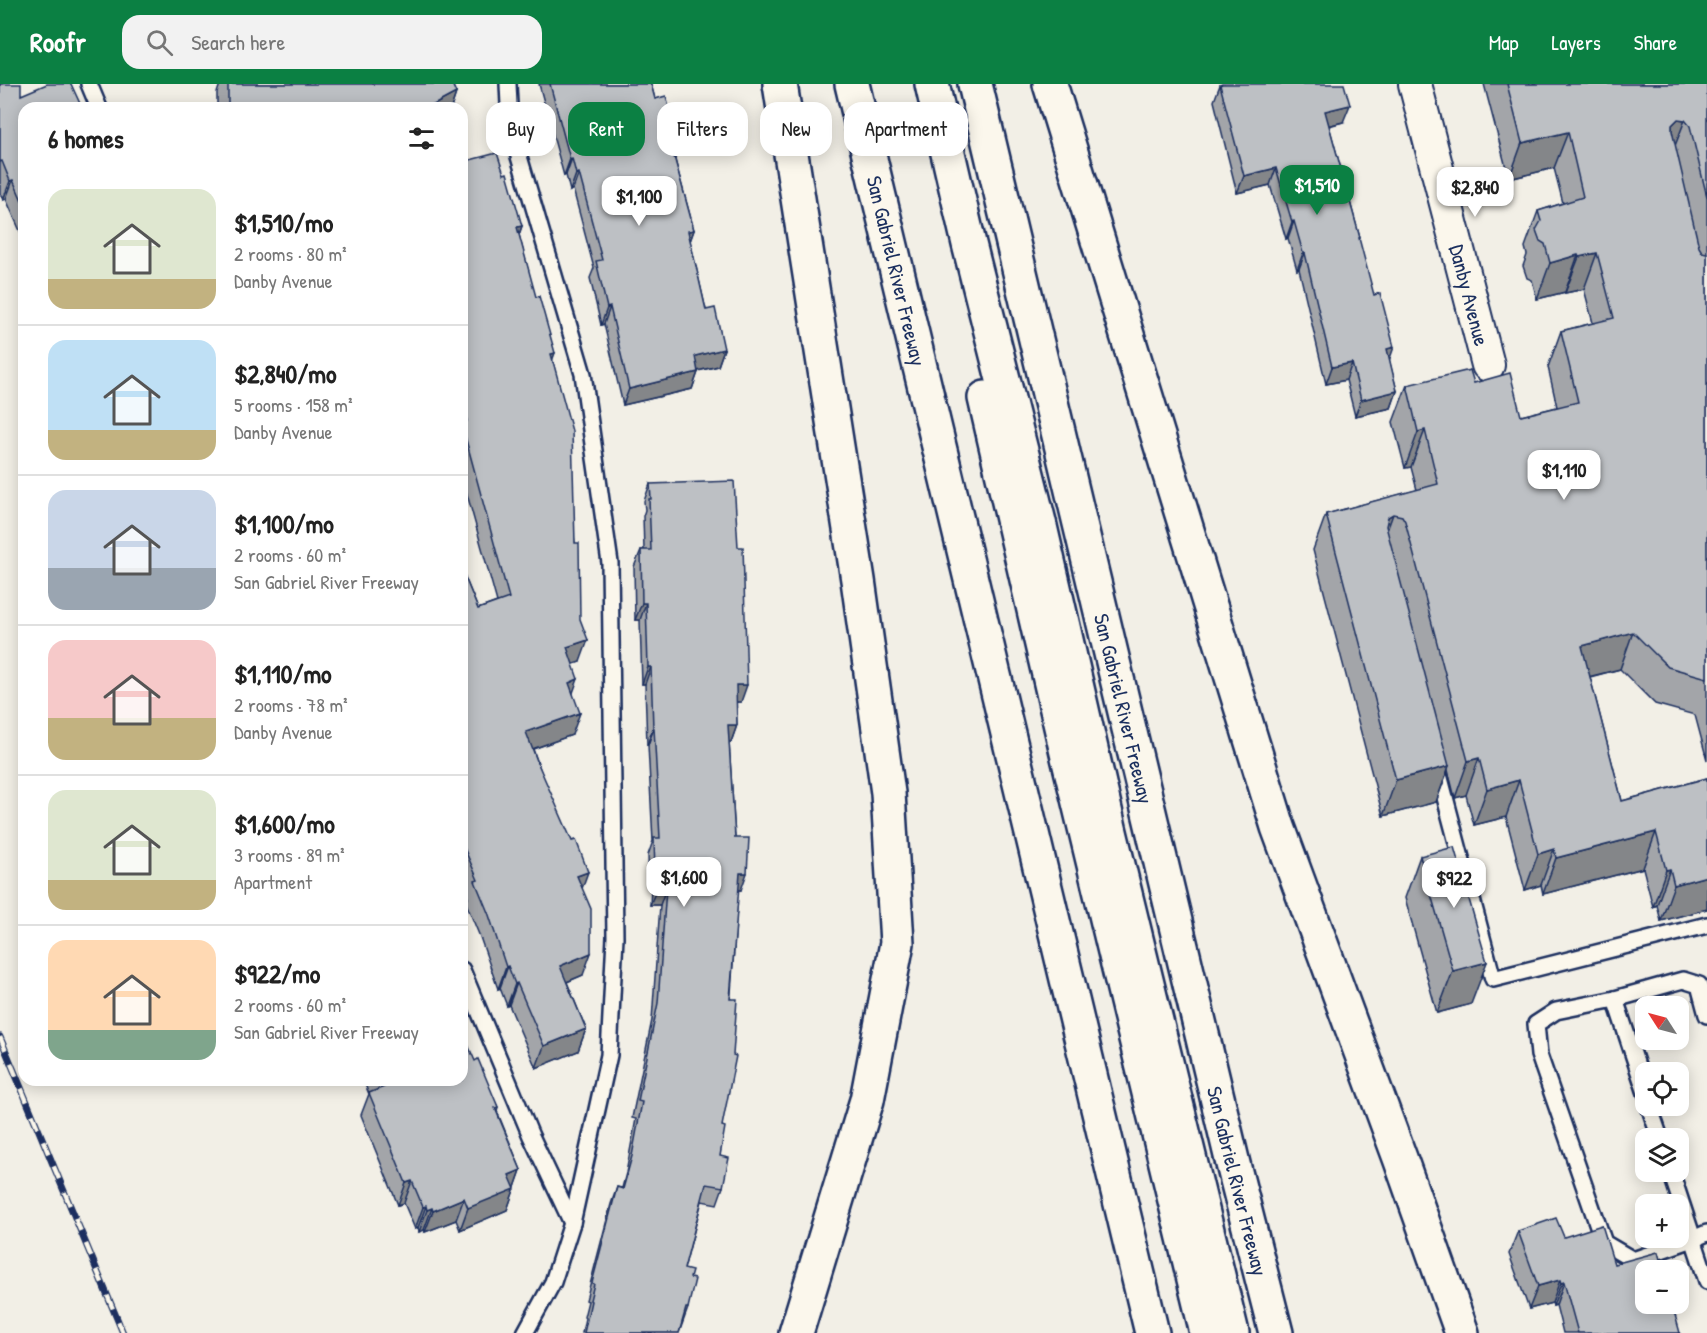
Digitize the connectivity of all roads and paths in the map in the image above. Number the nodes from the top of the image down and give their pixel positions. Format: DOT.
graph roads {
  1 [pos="90,84"];
  2 [pos="508,84"];
  3 [pos="780,84"];
  4 [pos="852,84"];
  5 [pos="908,84"];
  6 [pos="932,84"];
  7 [pos="975,84"];
  8 [pos="1050,84"];
  9 [pos="1415,84"];
  10 [pos="97,102"];
  11 [pos="1488,365"];
  12 [pos="1433,752"];
  13 [pos="1707,924"];
  14 [pos="468,984"];
  15 [pos="1615,999"];
  16 [pos="1707,1015"];
  17 [pos="1636,1062"];
  18 [pos="1676,1182"];
  19 [pos="572,1223"];
  20 [pos="1700,1236"];
  21 [pos="1707,1281"];
  22 [pos="525,1333"];
  23 [pos="796,1333"];
  24 [pos="1152,1333"];
  25 [pos="1207,1333"];
  26 [pos="1232,1333"];
  27 [pos="1276,1333"];
  28 [pos="1462,1333"];
  1 -- 10 [label="lane"];
  2 -- 19 [label="lane"];
  3 -- 23 [label="highway"];
  4 -- 24 [label="highway, San Gabriel River Freeway"];
  5 -- 25 [label="highway"];
  6 -- 26 [label="highway"];
  7 -- 27 [label="highway, San Gabriel River Freeway"];
  8 -- 28 [label="highway"];
  9 -- 11 [label="street, Danby Avenue"];
  12 -- 13 [label="lane"];
  14 -- 19 [label="lane"];
  15 -- 16 [label="lane"];
  15 -- 17 [label="lane"];
  15 -- 20 [label="lane"];
  18 -- 20 [label="lane"];
  19 -- 22 [label="lane"];
  20 -- 21 [label="lane"];
}
